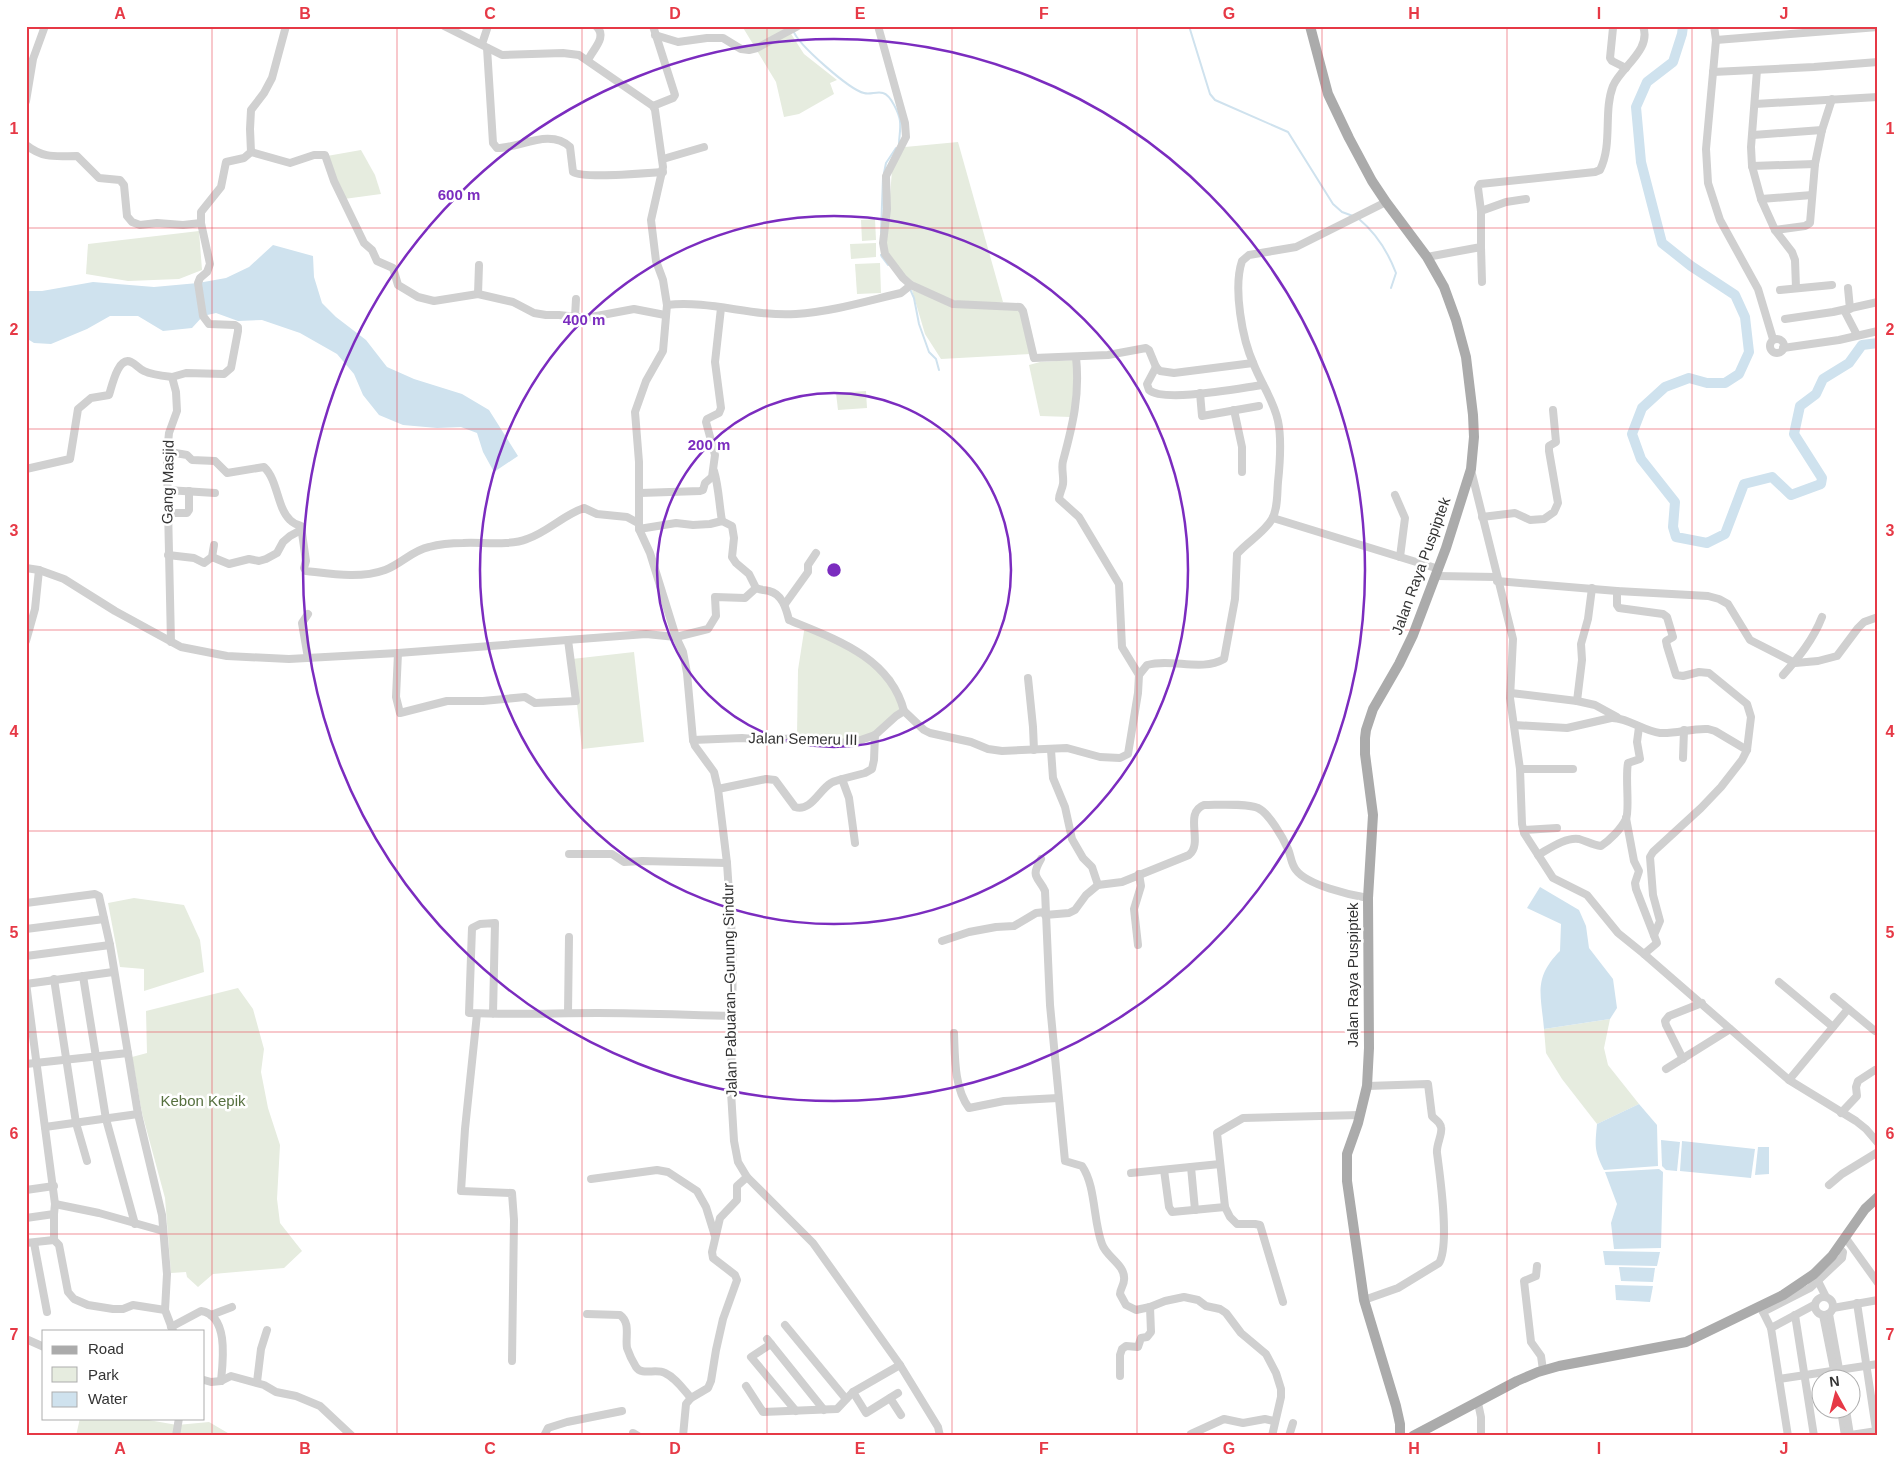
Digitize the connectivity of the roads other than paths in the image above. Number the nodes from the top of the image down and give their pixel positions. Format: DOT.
graph roads {
  1 [pos="45,26"];
  2 [pos="286,26"];
  3 [pos="444,26"];
  4 [pos="488,26"];
  5 [pos="596,26"];
  6 [pos="652,26"];
  7 [pos="878,26"];
  8 [pos="1310,26"];
  9 [pos="1643,26"];
  10 [pos="1714,26"];
  11 [pos="1759,26"];
  12 [pos="1878,27"];
  13 [pos="795,28"];
  14 [pos="1614,28"];
  15 [pos="655,35"];
  16 [pos="1761,36"];
  17 [pos="1716,40"];
  18 [pos="485,46"];
  19 [pos="588,60"];
  20 [pos="1878,62"];
  21 [pos="1626,68"];
  22 [pos="1757,70"];
  23 [pos="1713,72"];
  24 [pos="1878,97"];
  25 [pos="1832,99"];
  26 [pos="26,100"];
  27 [pos="1755,104"];
  28 [pos="653,106"];
  29 [pos="1822,130"];
  30 [pos="1752,135"];
  31 [pos="26,145"];
  32 [pos="704,147"];
  33 [pos="251,152"];
  34 [pos="663,159"];
  35 [pos="1816,164"];
  36 [pos="1752,166"];
  37 [pos="663,172"];
  38 [pos="1812,195"];
  39 [pos="1526,199"];
  40 [pos="1761,199"];
  41 [pos="1386,202"];
  42 [pos="1481,211"];
  43 [pos="201,223"];
  44 [pos="1776,230"];
  45 [pos="1480,247"];
  46 [pos="1427,257"];
  47 [pos="479,266"];
  48 [pos="1482,282"];
  49 [pos="1832,285"];
  50 [pos="909,287"];
  51 [pos="1796,288"];
  52 [pos="1848,288"];
  53 [pos="1780,290"];
  54 [pos="478,294"];
  55 [pos="576,299"];
  56 [pos="1878,302"];
  57 [pos="667,305"];
  58 [pos="721,308"];
  59 [pos="1847,309"];
  60 [pos="665,315"];
  61 [pos="575,317"];
  62 [pos="1785,319"];
  63 [pos="1878,331"];
  64 [pos="1857,335"];
  65 [pos="1076,357"];
  66 [pos="1253,363"];
  67 [pos="1156,367"];
  68 [pos="172,376"];
  69 [pos="1263,385"];
  70 [pos="1200,393"];
  71 [pos="1259,406"];
  72 [pos="1234,410"];
  73 [pos="1553,410"];
  74 [pos="170,452"];
  75 [pos="26,469"];
  76 [pos="714,469"];
  77 [pos="1471,469"];
  78 [pos="1242,472"];
  79 [pos="167,490"];
  80 [pos="189,491"];
  81 [pos="215,493"];
  82 [pos="640,493"];
  83 [pos="1395,495"];
  84 [pos="168,513"];
  85 [pos="1482,517"];
  86 [pos="1273,518"];
  87 [pos="722,521"];
  88 [pos="638,526"];
  89 [pos="301,530"];
  90 [pos="214,545"];
  91 [pos="816,553"];
  92 [pos="168,555"];
  93 [pos="212,557"];
  94 [pos="1400,557"];
  95 [pos="26,568"];
  96 [pos="39,570"];
  97 [pos="1438,572"];
  98 [pos="1497,579"];
  99 [pos="756,588"];
  100 [pos="1592,588"];
  101 [pos="1617,591"];
  102 [pos="785,604"];
  103 [pos="308,614"];
  104 [pos="1822,617"];
  105 [pos="1878,617"];
  106 [pos="676,637"];
  107 [pos="568,640"];
  108 [pos="26,641"];
  109 [pos="171,642"];
  110 [pos="398,653"];
  111 [pos="308,658"];
  112 [pos="1795,663"];
  113 [pos="1139,675"];
  114 [pos="1783,675"];
  115 [pos="1028,678"];
  116 [pos="1511,693"];
  117 [pos="1577,701"];
  118 [pos="904,711"];
  119 [pos="1618,718"];
  120 [pos="1514,725"];
  121 [pos="1639,727"];
  122 [pos="1684,730"];
  123 [pos="875,735"];
  124 [pos="693,740"];
  125 [pos="1034,750"];
  126 [pos="1051,750"];
  127 [pos="1747,750"];
  128 [pos="1683,758"];
  129 [pos="1520,769"];
  130 [pos="1573,769"];
  131 [pos="842,779"];
  132 [pos="718,790"];
  133 [pos="1626,818"];
  134 [pos="1557,828"];
  135 [pos="1524,830"];
  136 [pos="855,843"];
  137 [pos="569,854"];
  138 [pos="1538,855"];
  139 [pos="1041,859"];
  140 [pos="727,863"];
  141 [pos="1139,874"];
  142 [pos="1098,885"];
  143 [pos="1368,898"];
  144 [pos="26,902"];
  145 [pos="1045,913"];
  146 [pos="104,919"];
  147 [pos="26,929"];
  148 [pos="1654,935"];
  149 [pos="569,937"];
  150 [pos="942,941"];
  151 [pos="110,945"];
  152 [pos="1138,945"];
  153 [pos="1644,954"];
  154 [pos="26,956"];
  155 [pos="113,972"];
  156 [pos="83,976"];
  157 [pos="54,980"];
  158 [pos="1779,982"];
  159 [pos="26,983"];
  160 [pos="1834,997"];
  161 [pos="1702,1003"];
  162 [pos="1848,1008"];
  163 [pos="28,1011"];
  164 [pos="568,1013"];
  165 [pos="477,1014"];
  166 [pos="493,1014"];
  167 [pos="732,1016"];
  168 [pos="1833,1027"];
  169 [pos="1730,1029"];
  170 [pos="1875,1031"];
  171 [pos="954,1033"];
  172 [pos="128,1053"];
  173 [pos="97,1057"];
  174 [pos="1684,1059"];
  175 [pos="67,1061"];
  176 [pos="37,1063"];
  177 [pos="26,1064"];
  178 [pos="1666,1069"];
  179 [pos="1875,1070"];
  180 [pos="1789,1080"];
  181 [pos="1367,1086"];
  182 [pos="1058,1098"];
  183 [pos="1841,1113"];
  184 [pos="138,1114"];
  185 [pos="1360,1115"];
  186 [pos="106,1119"];
  187 [pos="76,1123"];
  188 [pos="45,1127"];
  189 [pos="1878,1143"];
  190 [pos="1878,1152"];
  191 [pos="87,1161"];
  192 [pos="1220,1164"];
  193 [pos="1190,1167"];
  194 [pos="1164,1170"];
  195 [pos="1131,1173"];
  196 [pos="747,1178"];
  197 [pos="591,1179"];
  198 [pos="1829,1185"];
  199 [pos="54,1186"];
  200 [pos="26,1190"];
  201 [pos="1878,1197"];
  202 [pos="55,1204"];
  203 [pos="1225,1207"];
  204 [pos="1195,1210"];
  205 [pos="54,1214"];
  206 [pos="26,1218"];
  207 [pos="135,1224"];
  208 [pos="163,1231"];
  209 [pos="1845,1237"];
  210 [pos="716,1238"];
  211 [pos="54,1240"];
  212 [pos="30,1243"];
  213 [pos="1537,1266"];
  214 [pos="1816,1277"];
  215 [pos="1878,1282"];
  216 [pos="1807,1284"];
  217 [pos="1826,1296"];
  218 [pos="1364,1300"];
  219 [pos="1878,1300"];
  220 [pos="1283,1302"];
  221 [pos="1815,1302"];
  222 [pos="1857,1303"];
  223 [pos="232,1307"];
  224 [pos="1150,1308"];
  225 [pos="1761,1309"];
  226 [pos="165,1310"];
  227 [pos="47,1312"];
  228 [pos="1828,1312"];
  229 [pos="587,1314"];
  230 [pos="1795,1314"];
  231 [pos="211,1315"];
  232 [pos="785,1325"];
  233 [pos="1771,1328"];
  234 [pos="172,1329"];
  235 [pos="267,1330"];
  236 [pos="26,1339"];
  237 [pos="42,1346"];
  238 [pos="512,1361"];
  239 [pos="1878,1364"];
  240 [pos="900,1365"];
  241 [pos="1866,1366"];
  242 [pos="1544,1370"];
  243 [pos="1837,1370"];
  244 [pos="1812,1374"];
  245 [pos="1805,1375"];
  246 [pos="1120,1376"];
  247 [pos="1779,1379"];
  248 [pos="205,1380"];
  249 [pos="221,1380"];
  250 [pos="257,1382"];
  251 [pos="746,1386"];
  252 [pos="1874,1391"];
  253 [pos="853,1392"];
  254 [pos="898,1393"];
  255 [pos="691,1398"];
  256 [pos="890,1398"];
  257 [pos="846,1399"];
  258 [pos="1478,1403"];
  259 [pos="824,1410"];
  260 [pos="796,1411"];
  261 [pos="622,1412"];
  262 [pos="901,1415"];
  263 [pos="1876,1417"];
  264 [pos="179,1420"];
  265 [pos="1843,1420"];
  266 [pos="1846,1420"];
  267 [pos="1274,1421"];
  268 [pos="1293,1423"];
  269 [pos="1877,1433"];
  270 [pos="1191,1434"];
  271 [pos="176,1436"];
  272 [pos="352,1436"];
  273 [pos="544,1436"];
  274 [pos="633,1436"];
  275 [pos="638,1436"];
  276 [pos="683,1436"];
  277 [pos="940,1436"];
  278 [pos="1272,1436"];
  279 [pos="1289,1436"];
  280 [pos="1400,1436"];
  281 [pos="1413,1436"];
  282 [pos="1482,1436"];
  283 [pos="1788,1436"];
  284 [pos="1814,1436"];
  285 [pos="1847,1436"];
  1 -- 26 [label="street"];
  2 -- 33 [label="street"];
  3 -- 18 [label="street"];
  4 -- 18 [label="street"];
  5 -- 19 [label="street"];
  6 -- 15 [label="street"];
  7 -- 50 [label="street"];
  8 -- 41 [label="main road, Jalan Raya Puspiptek"];
  9 -- 21 [label="street"];
  10 -- 17 [label="street"];
  11 -- 16 [label="street"];
  12 -- 16 [label="street"];
  13 -- 15 [label="street"];
  14 -- 21 [label="street"];
  15 -- 28 [label="street"];
  16 -- 17 [label="street"];
  17 -- 23 [label="street"];
  18 -- 19 [label="street"];
  18 -- 37 [label="street"];
  19 -- 28 [label="street"];
  20 -- 22 [label="street"];
  21 -- 42 [label="street"];
  22 -- 23 [label="street"];
  22 -- 27 [label="street"];
  23 -- 64 [label="street"];
  24 -- 25 [label="street"];
  25 -- 27 [label="street"];
  25 -- 29 [label="street"];
  27 -- 30 [label="street"];
  28 -- 34 [label="street, Jalan Pabuaran–Gunung Sindur"];
  29 -- 30 [label="street"];
  29 -- 35 [label="street"];
  30 -- 36 [label="street"];
  31 -- 43 [label="street"];
  32 -- 34 [label="street"];
  33 -- 43 [label="street"];
  33 -- 54 [label="street"];
  34 -- 37 [label="street, Jalan Pabuaran–Gunung Sindur"];
  35 -- 36 [label="street"];
  35 -- 38 [label="street"];
  36 -- 40 [label="street"];
  37 -- 57 [label="street, Jalan Pabuaran–Gunung Sindur"];
  38 -- 40 [label="street"];
  38 -- 44 [label="street"];
  39 -- 42 [label="street"];
  40 -- 44 [label="street"];
  41 -- 46 [label="main road, Jalan Raya Puspiptek"];
  41 -- 66 [label="street"];
  42 -- 45 [label="street"];
  43 -- 68 [label="street"];
  44 -- 51 [label="street"];
  45 -- 46 [label="street"];
  45 -- 48 [label="street"];
  46 -- 77 [label="main road, Jalan Raya Puspiptek"];
  47 -- 54 [label="street"];
  49 -- 51 [label="street"];
  50 -- 58 [label="street"];
  50 -- 65 [label="street"];
  51 -- 53 [label="street"];
  52 -- 59 [label="street"];
  54 -- 61 [label="street"];
  55 -- 61 [label="street"];
  56 -- 59 [label="street"];
  57 -- 58 [label="street"];
  57 -- 60 [label="street, Jalan Pabuaran–Gunung Sindur"];
  58 -- 76 [label="street"];
  59 -- 62 [label="street"];
  59 -- 64 [label="street"];
  60 -- 61 [label="street"];
  60 -- 82 [label="street, Jalan Pabuaran–Gunung Sindur"];
  63 -- 64 [label="street"];
  65 -- 67 [label="street"];
  65 -- 113 [label="street"];
  66 -- 67 [label="street"];
  66 -- 69 [label="street"];
  67 -- 70 [label="street"];
  68 -- 74 [label="street, Gang Masjid"];
  68 -- 75 [label="street"];
  69 -- 70 [label="street"];
  69 -- 86 [label="street"];
  70 -- 72 [label="street"];
  71 -- 72 [label="street"];
  72 -- 78 [label="street"];
  73 -- 85 [label="street"];
  74 -- 79 [label="street, Gang Masjid"];
  74 -- 89 [label="street"];
  76 -- 82 [label="street"];
  76 -- 87 [label="street"];
  77 -- 85 [label="street"];
  77 -- 97 [label="main road, Jalan Raya Puspiptek"];
  79 -- 80 [label="street"];
  79 -- 84 [label="street, Gang Masjid"];
  80 -- 81 [label="street"];
  80 -- 84 [label="street"];
  82 -- 88 [label="street, Jalan Pabuaran–Gunung Sindur"];
  83 -- 94 [label="street"];
  84 -- 92 [label="street, Gang Masjid"];
  85 -- 98 [label="street"];
  86 -- 94 [label="street"];
  86 -- 113 [label="street"];
  87 -- 88 [label="street"];
  87 -- 99 [label="street"];
  88 -- 89 [label="street"];
  88 -- 106 [label="street, Jalan Pabuaran–Gunung Sindur"];
  89 -- 93 [label="street"];
  90 -- 93 [label="street"];
  91 -- 102 [label="street"];
  92 -- 93 [label="street"];
  92 -- 109 [label="street, Gang Masjid"];
  94 -- 97 [label="street"];
  95 -- 96 [label="street"];
  96 -- 108 [label="street"];
  96 -- 109 [label="street"];
  97 -- 98 [label="street"];
  97 -- 143 [label="main road, Jalan Raya Puspiptek"];
  98 -- 100 [label="street"];
  98 -- 116 [label="street"];
  99 -- 102 [label="street"];
  99 -- 106 [label="street"];
  100 -- 101 [label="street"];
  100 -- 117 [label="street"];
  101 -- 112 [label="street"];
  101 -- 127 [label="street"];
  102 -- 118 [label="street"];
  103 -- 111 [label="street"];
  104 -- 112 [label="street"];
  105 -- 112 [label="street"];
  106 -- 107 [label="street"];
  106 -- 124 [label="street, Jalan Pabuaran–Gunung Sindur"];
  107 -- 110 [label="street"];
  107 -- 110 [label="street"];
  109 -- 111 [label="street"];
  110 -- 111 [label="street"];
  112 -- 114 [label="street"];
  113 -- 126 [label="street"];
  115 -- 125 [label="street"];
  116 -- 117 [label="street"];
  116 -- 120 [label="street"];
  117 -- 119 [label="street"];
  118 -- 123 [label="street, Jalan Semeru III"];
  118 -- 125 [label="street"];
  119 -- 120 [label="street"];
  119 -- 121 [label="street"];
  120 -- 129 [label="street"];
  121 -- 122 [label="street"];
  121 -- 133 [label="street"];
  122 -- 127 [label="street"];
  122 -- 128 [label="street"];
  123 -- 124 [label="street, Jalan Semeru III"];
  123 -- 131 [label="street"];
  124 -- 132 [label="street, Jalan Pabuaran–Gunung Sindur"];
  125 -- 126 [label="street"];
  126 -- 142 [label="street"];
  127 -- 148 [label="street"];
  129 -- 130 [label="street"];
  129 -- 135 [label="street"];
  131 -- 132 [label="street"];
  131 -- 136 [label="street"];
  132 -- 140 [label="street, Jalan Pabuaran–Gunung Sindur"];
  133 -- 138 [label="street"];
  133 -- 148 [label="street"];
  134 -- 135 [label="street"];
  135 -- 138 [label="street"];
  137 -- 140 [label="street"];
  138 -- 153 [label="street"];
  139 -- 145 [label="street"];
  140 -- 167 [label="street, Jalan Pabuaran–Gunung Sindur"];
  141 -- 142 [label="street"];
  141 -- 143 [label="street"];
  141 -- 152 [label="street"];
  142 -- 145 [label="street"];
  143 -- 181 [label="main road, Jalan Raya Puspiptek"];
  144 -- 146 [label="street"];
  145 -- 150 [label="street"];
  145 -- 182 [label="street"];
  146 -- 147 [label="street"];
  146 -- 151 [label="street"];
  148 -- 153 [label="street"];
  149 -- 164 [label="street"];
  151 -- 154 [label="street"];
  151 -- 155 [label="street"];
  153 -- 161 [label="street"];
  155 -- 156 [label="street"];
  155 -- 172 [label="street"];
  156 -- 157 [label="street"];
  156 -- 173 [label="street"];
  157 -- 159 [label="street"];
  157 -- 175 [label="street"];
  158 -- 168 [label="street"];
  159 -- 163 [label="street"];
  160 -- 162 [label="street"];
  161 -- 169 [label="street"];
  161 -- 174 [label="street"];
  162 -- 168 [label="street"];
  162 -- 170 [label="street"];
  163 -- 176 [label="street"];
  164 -- 166 [label="street"];
  164 -- 167 [label="street"];
  165 -- 166 [label="street"];
  165 -- 166 [label="street"];
  165 -- 238 [label="street"];
  167 -- 196 [label="street, Jalan Pabuaran–Gunung Sindur"];
  168 -- 180 [label="street"];
  169 -- 174 [label="street"];
  169 -- 180 [label="street"];
  171 -- 182 [label="street"];
  172 -- 173 [label="street"];
  172 -- 184 [label="street"];
  173 -- 175 [label="street"];
  173 -- 186 [label="street"];
  174 -- 178 [label="street"];
  175 -- 176 [label="street"];
  175 -- 187 [label="street"];
  176 -- 177 [label="street"];
  176 -- 188 [label="street"];
  179 -- 183 [label="street"];
  180 -- 183 [label="street"];
  181 -- 185 [label="main road, Jalan Raya Puspiptek"];
  181 -- 218 [label="street"];
  182 -- 224 [label="street"];
  183 -- 189 [label="street"];
  184 -- 186 [label="street"];
  184 -- 208 [label="street"];
  185 -- 192 [label="street"];
  185 -- 218 [label="main road, Jalan Raya Puspiptek"];
  186 -- 187 [label="street"];
  186 -- 207 [label="street"];
  187 -- 188 [label="street"];
  187 -- 191 [label="street"];
  188 -- 199 [label="street"];
  190 -- 198 [label="street"];
  192 -- 193 [label="street"];
  192 -- 203 [label="street"];
  193 -- 194 [label="street"];
  193 -- 204 [label="street"];
  194 -- 195 [label="street"];
  194 -- 204 [label="street"];
  196 -- 210 [label="street"];
  196 -- 240 [label="street, Jalan Pabuaran–Gunung Sindur"];
  197 -- 210 [label="street"];
  199 -- 200 [label="street"];
  199 -- 202 [label="street"];
  201 -- 209 [label="main road"];
  202 -- 205 [label="street"];
  202 -- 207 [label="street"];
  203 -- 204 [label="street"];
  203 -- 220 [label="street"];
  205 -- 206 [label="street"];
  205 -- 211 [label="street"];
  207 -- 208 [label="street"];
  208 -- 226 [label="street"];
  209 -- 214 [label="main road"];
  209 -- 215 [label="street"];
  210 -- 255 [label="street"];
  211 -- 212 [label="street"];
  211 -- 226 [label="street"];
  212 -- 227 [label="street"];
  213 -- 242 [label="street"];
  214 -- 216 [label="main road"];
  214 -- 217 [label="street"];
  216 -- 221 [label="street"];
  216 -- 225 [label="main road"];
  217 -- 221 [label="street"];
  217 -- 228 [label="street"];
  218 -- 280 [label="main road, Jalan Raya Puspiptek"];
  219 -- 222 [label="street"];
  221 -- 228 [label="street"];
  221 -- 230 [label="street"];
  222 -- 228 [label="street"];
  222 -- 241 [label="street"];
  223 -- 231 [label="street"];
  224 -- 246 [label="street"];
  224 -- 267 [label="street"];
  225 -- 233 [label="street"];
  225 -- 242 [label="main road"];
  226 -- 234 [label="street"];
  228 -- 243 [label="street"];
  229 -- 255 [label="street"];
  230 -- 233 [label="street"];
  230 -- 245 [label="street"];
  231 -- 234 [label="street"];
  231 -- 249 [label="street"];
  232 -- 257 [label="street"];
  233 -- 247 [label="street"];
  235 -- 250 [label="street"];
  236 -- 237 [label="street"];
  239 -- 241 [label="street"];
  240 -- 253 [label="street"];
  240 -- 277 [label="street, Jalan Pabuaran–Gunung Sindur"];
  241 -- 243 [label="street"];
  241 -- 252 [label="street"];
  242 -- 258 [label="main road"];
  244 -- 245 [label="street"];
  245 -- 247 [label="street"];
  245 -- 284 [label="street"];
  247 -- 283 [label="street"];
  248 -- 249 [label="street"];
  249 -- 250 [label="street"];
  250 -- 272 [label="street"];
  251 -- 260 [label="street"];
  252 -- 263 [label="street"];
  253 -- 256 [label="street"];
  253 -- 257 [label="street"];
  254 -- 256 [label="street"];
  255 -- 276 [label="street"];
  256 -- 262 [label="street"];
  257 -- 259 [label="street"];
  258 -- 281 [label="main road"];
  258 -- 282 [label="street"];
  259 -- 260 [label="street"];
  259 -- 260 [label="street"];
  261 -- 273 [label="street"];
  263 -- 269 [label="street"];
  264 -- 271 [label="street"];
  265 -- 285 [label="street"];
  266 -- 285 [label="street"];
  267 -- 270 [label="street"];
  267 -- 278 [label="street"];
  268 -- 279 [label="street"];
  269 -- 285 [label="street"];
  274 -- 275 [label="street"];
}
